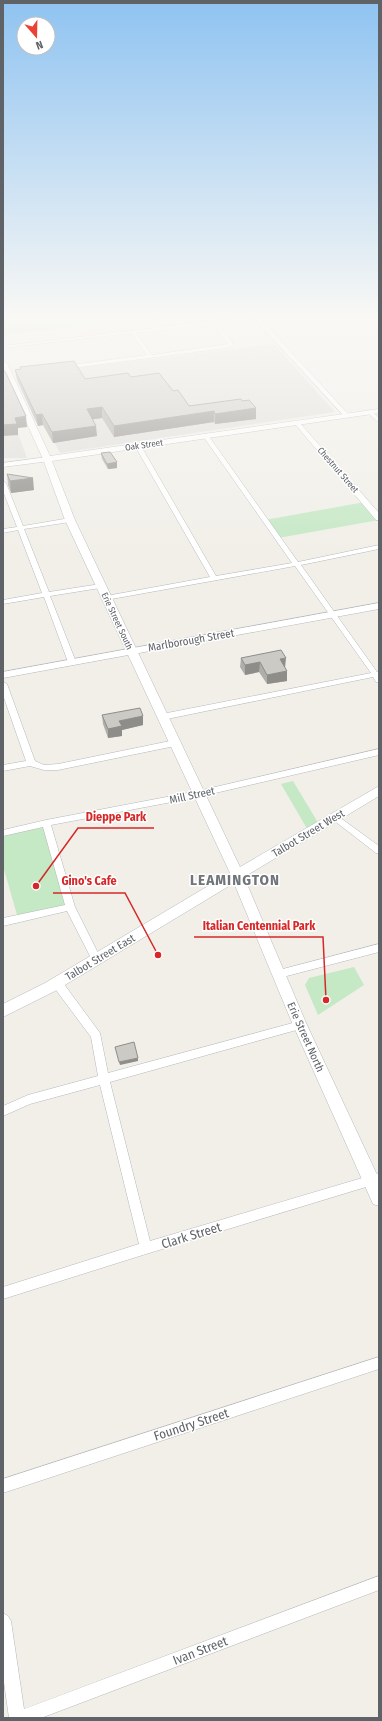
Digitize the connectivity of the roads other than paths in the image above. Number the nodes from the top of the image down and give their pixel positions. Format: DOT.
graph roads {
  1 [pos="21,395"];
  2 [pos="328,395"];
  3 [pos="379,411"];
  4 [pos="370,412"];
  5 [pos="346,415"];
  6 [pos="379,421"];
  7 [pos="297,423"];
  8 [pos="206,436"];
  9 [pos="138,446"];
  10 [pos="47,459"];
  11 [pos="3,465"];
  12 [pos="3,483"];
  13 [pos="379,518"];
  14 [pos="70,520"];
  15 [pos="19,528"];
  16 [pos="3,531"];
  17 [pos="379,547"];
  18 [pos="296,564"];
  19 [pos="214,578"];
  20 [pos="100,586"];
  21 [pos="46,594"];
  22 [pos="106,598"];
  23 [pos="3,602"];
  24 [pos="379,606"];
  25 [pos="332,614"];
  26 [pos="131,651"];
  27 [pos="72,662"];
  28 [pos="3,675"];
  29 [pos="378,676"];
  30 [pos="3,684"];
  31 [pos="162,717"];
  32 [pos="175,743"];
  33 [pos="379,752"];
  34 [pos="31,763"];
  35 [pos="3,768"];
  36 [pos="379,790"];
  37 [pos="198,794"];
  38 [pos="335,817"];
  39 [pos="46,823"];
  40 [pos="3,833"];
  41 [pos="379,851"];
  42 [pos="237,875"];
  43 [pos="70,907"];
  44 [pos="3,922"];
  45 [pos="379,948"];
  46 [pos="96,959"];
  47 [pos="279,974"];
  48 [pos="57,983"];
  49 [pos="3,1011"];
  50 [pos="300,1025"];
  51 [pos="104,1079"];
  52 [pos="3,1111"];
  53 [pos="375,1180"];
  54 [pos="379,1198"];
  55 [pos="146,1248"];
  56 [pos="3,1293"];
  57 [pos="379,1363"];
  58 [pos="3,1486"];
  59 [pos="379,1583"];
  60 [pos="3,1621"];
  61 [pos="19,1718"];
  1 -- 10 [label="main road, Erie Street South"];
  2 -- 5 [label="street"];
  3 -- 4 [label="main road, Oak Street"];
  4 -- 5 [label="main road, Oak Street"];
  4 -- 6 [label="street"];
  5 -- 7 [label="main road, Oak Street"];
  7 -- 8 [label="main road, Oak Street"];
  7 -- 13 [label="street, Chestnut Street"];
  8 -- 9 [label="main road, Oak Street"];
  8 -- 18 [label="street"];
  9 -- 10 [label="main road, Oak Street"];
  9 -- 19 [label="street"];
  10 -- 11 [label="street, Oak Street"];
  10 -- 14 [label="main road, Erie Street South"];
  12 -- 15 [label="street"];
  14 -- 15 [label="street"];
  14 -- 20 [label="main road, Erie Street South"];
  15 -- 16 [label="street"];
  15 -- 21 [label="street"];
  17 -- 18 [label="street"];
  18 -- 19 [label="street"];
  18 -- 25 [label="street"];
  19 -- 22 [label="street"];
  20 -- 21 [label="street"];
  20 -- 22 [label="main road, Erie Street South"];
  21 -- 23 [label="street"];
  21 -- 27 [label="street"];
  22 -- 26 [label="main road, Erie Street South"];
  24 -- 25 [label="street, Marlborough Street"];
  25 -- 26 [label="street, Marlborough Street"];
  25 -- 29 [label="street"];
  26 -- 27 [label="street, Marlborough Street"];
  26 -- 31 [label="main road, Erie Street South"];
  27 -- 28 [label="street, Marlborough Street"];
  29 -- 31 [label="street"];
  30 -- 34 [label="street"];
  31 -- 32 [label="main road, Erie Street South"];
  32 -- 34 [label="street"];
  32 -- 37 [label="main road, Erie Street South"];
  33 -- 37 [label="street, Mill Street"];
  34 -- 35 [label="street"];
  36 -- 38 [label="main road, Talbot Street West"];
  37 -- 39 [label="street, Mill Street"];
  37 -- 42 [label="main road, Erie Street South"];
  38 -- 41 [label="street"];
  38 -- 42 [label="main road, Talbot Street West"];
  39 -- 40 [label="street, Mill Street"];
  39 -- 43 [label="street"];
  42 -- 46 [label="main road, Talbot Street East"];
  42 -- 47 [label="main road, Erie Street North"];
  43 -- 44 [label="street"];
  43 -- 46 [label="street"];
  45 -- 47 [label="street"];
  46 -- 48 [label="main road, Talbot Street East"];
  47 -- 50 [label="main road, Erie Street North"];
  48 -- 49 [label="main road, Talbot Street East"];
  48 -- 51 [label="street"];
  50 -- 51 [label="street"];
  50 -- 53 [label="main road, Erie Street North"];
  51 -- 52 [label="street"];
  51 -- 55 [label="street"];
  53 -- 54 [label="main road, Erie Street North"];
  53 -- 55 [label="street, Clark Street"];
  55 -- 56 [label="street, Clark Street"];
  57 -- 58 [label="street, Foundry Street"];
  59 -- 61 [label="street, Ivan Street"];
  60 -- 61 [label="street"];
}
